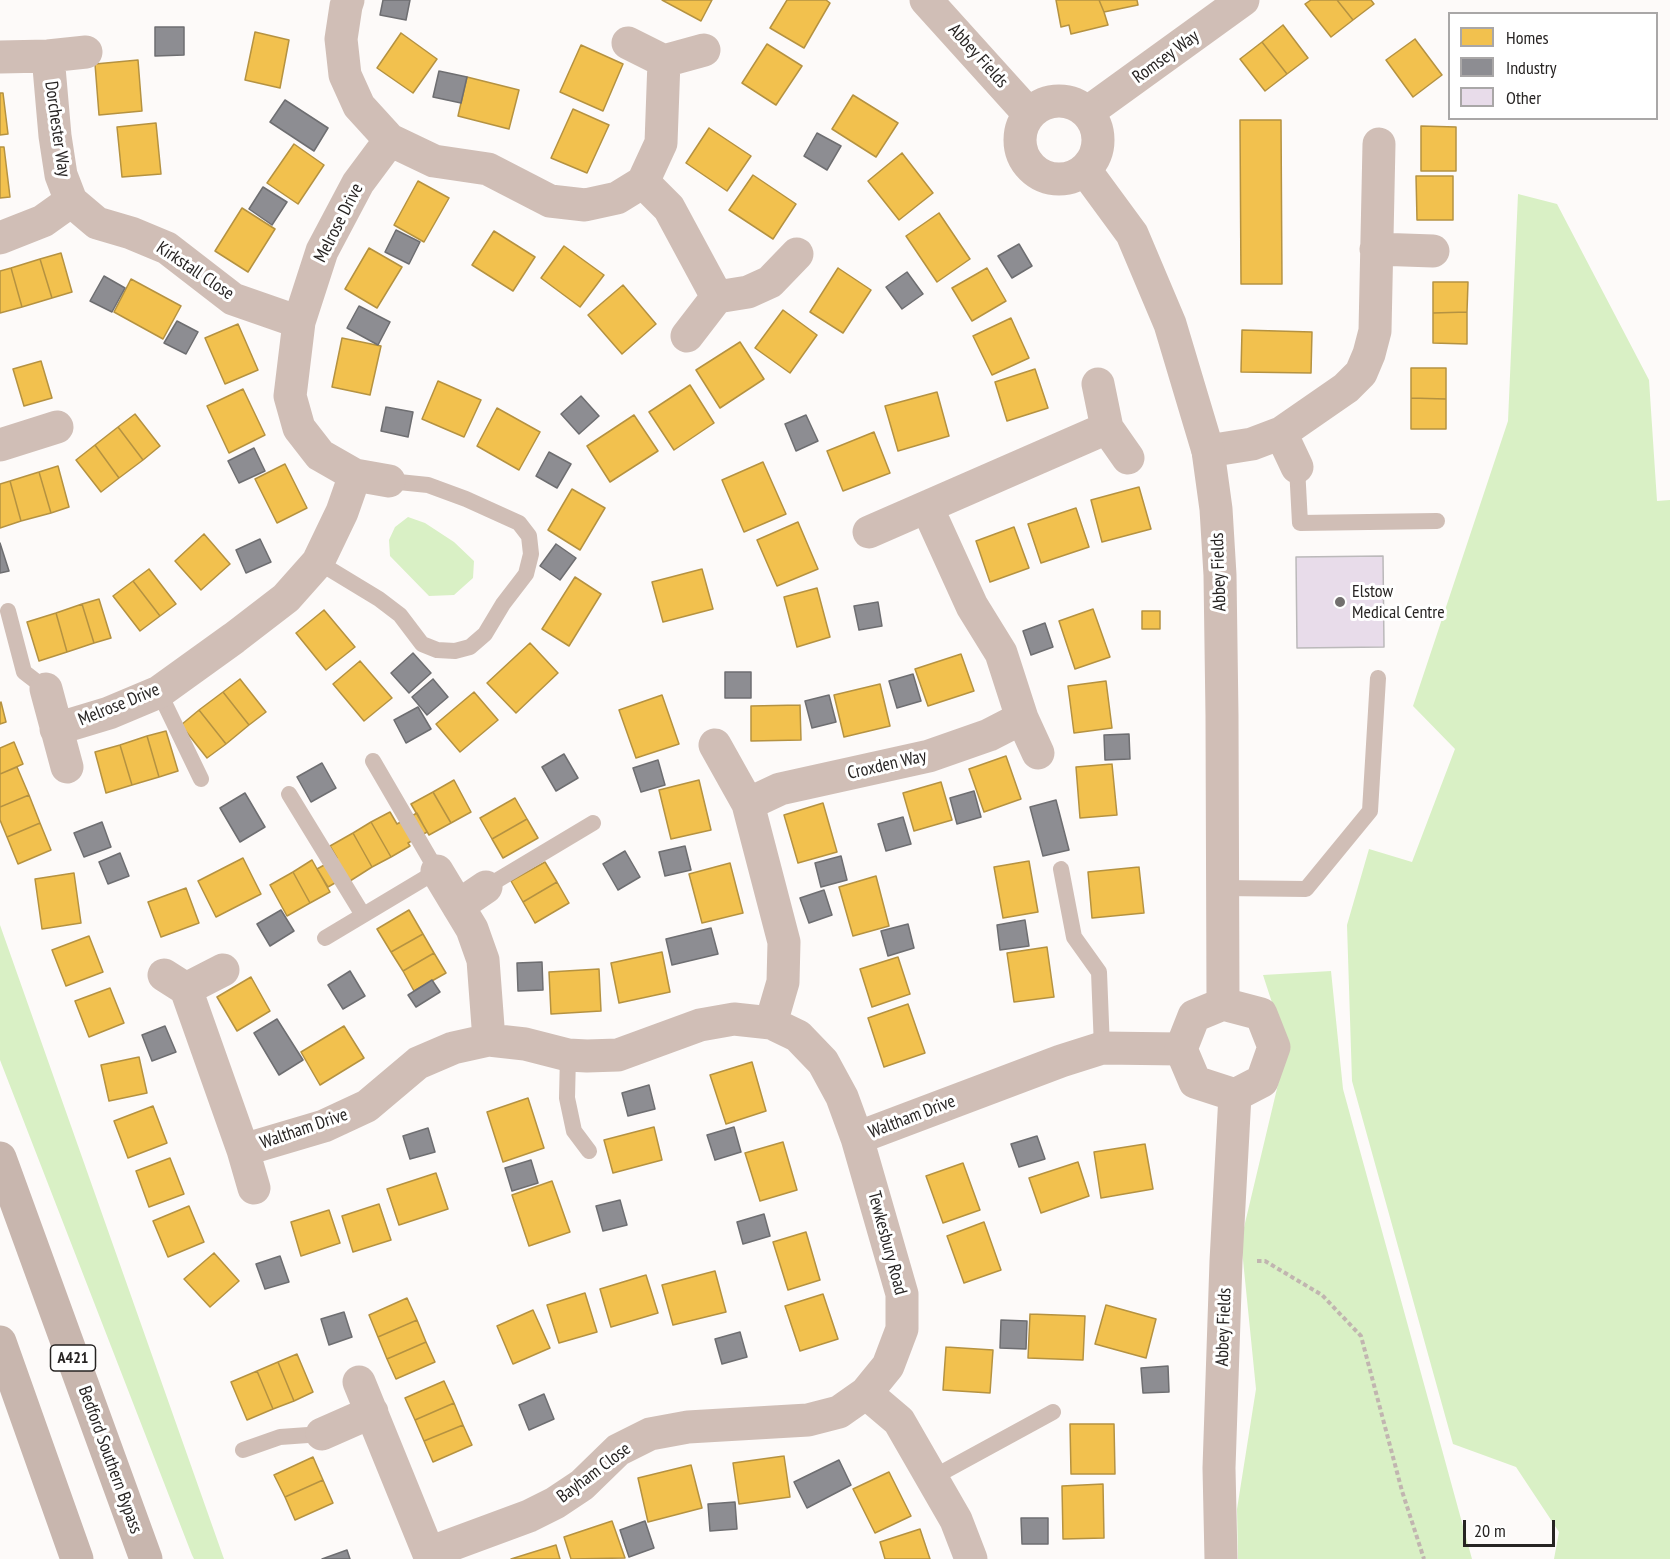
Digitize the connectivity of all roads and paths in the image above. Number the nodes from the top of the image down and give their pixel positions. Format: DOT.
graph roads {
  1 [pos="348,0"];
  2 [pos="926,0"];
  3 [pos="1243,0"];
  4 [pos="628,43"];
  5 [pos="704,50"];
  6 [pos="86,52"];
  7 [pos="48,56"];
  8 [pos="0,57"];
  9 [pos="664,62"];
  10 [pos="1088,112"];
  11 [pos="1029,114"];
  12 [pos="390,140"];
  13 [pos="1379,144"];
  14 [pos="1085,170"];
  15 [pos="643,182"];
  16 [pos="71,201"];
  17 [pos="0,238"];
  18 [pos="1376,249"];
  19 [pos="1433,251"];
  20 [pos="797,255"];
  21 [pos="717,297"];
  22 [pos="298,322"];
  23 [pos="687,336"];
  24 [pos="1098,384"];
  25 [pos="57,427"];
  26 [pos="1107,428"];
  27 [pos="1281,433"];
  28 [pos="1,440"];
  29 [pos="1208,451"];
  30 [pos="1128,458"];
  31 [pos="1297,467"];
  32 [pos="355,475"];
  33 [pos="389,481"];
  34 [pos="927,507"];
  35 [pos="1437,521"];
  36 [pos="869,532"];
  37 [pos="318,562"];
  38 [pos="8,611"];
  39 [pos="1378,678"];
  40 [pos="46,689"];
  41 [pos="159,692"];
  42 [pos="1022,718"];
  43 [pos="56,729"];
  44 [pos="715,745"];
  45 [pos="1038,753"];
  46 [pos="373,761"];
  47 [pos="67,767"];
  48 [pos="201,778"];
  49 [pos="289,794"];
  50 [pos="748,804"];
  51 [pos="592,823"];
  52 [pos="1061,869"];
  53 [pos="437,871"];
  54 [pos="486,887"];
  55 [pos="1224,888"];
  56 [pos="458,906"];
  57 [pos="363,915"];
  58 [pos="325,938"];
  59 [pos="223,970"];
  60 [pos="1223,1004"];
  61 [pos="771,1023"];
  62 [pos="489,1040"];
  63 [pos="1102,1048"];
  64 [pos="1181,1049"];
  65 [pos="568,1055"];
  66 [pos="1235,1095"];
  67 [pos="857,1138"];
  68 [pos="243,1150"];
  69 [pos="589,1151"];
  70 [pos="0,1158"];
  71 [pos="254,1188"];
  72 [pos="1226,1261"];
  73 [pos="0,1342"];
  74 [pos="358,1382"];
  75 [pos="866,1393"];
  76 [pos="372,1412"];
  77 [pos="1053,1412"];
  78 [pos="322,1434"];
  79 [pos="243,1450"];
  80 [pos="932,1478"];
  81 [pos="430,1556"];
  82 [pos="77,1559"];
  83 [pos="146,1559"];
  84 [pos="971,1559"];
  85 [pos="1221,1559"];
  86 [pos="1424,1559"];
  1 -- 12 [label="street"];
  2 -- 11 [label="street, Abbey Fields"];
  3 -- 10 [label="street, Romsey Way"];
  4 -- 9 [label="street"];
  5 -- 9 [label="street"];
  6 -- 7 [label="street, Dorchester Way"];
  7 -- 8 [label="street, Dorchester Way"];
  7 -- 16 [label="street, Dorchester Way"];
  9 -- 15 [label="street"];
  10 -- 11 [label="street"];
  10 -- 14 [label="street"];
  11 -- 14 [label="street"];
  12 -- 15 [label="street"];
  12 -- 22 [label="street, Melrose Drive"];
  13 -- 18 [label="street"];
  14 -- 29 [label="street, Abbey Fields"];
  15 -- 21 [label="street"];
  16 -- 17 [label="street"];
  16 -- 22 [label="street, Kirkstall Close"];
  18 -- 19 [label="street"];
  18 -- 27 [label="street"];
  20 -- 21 [label="street"];
  21 -- 23 [label="street"];
  22 -- 32 [label="street, Melrose Drive"];
  24 -- 26 [label="street"];
  25 -- 28 [label="street"];
  26 -- 30 [label="street"];
  26 -- 34 [label="street"];
  27 -- 29 [label="street"];
  27 -- 31 [label="street"];
  29 -- 55 [label="street, Abbey Fields"];
  31 -- 35 [label="lane"];
  32 -- 33 [label="street, Melrose Drive"];
  32 -- 37 [label="street, Melrose Drive"];
  33 -- 37 [label="lane, Melrose Drive"];
  34 -- 36 [label="street"];
  34 -- 42 [label="street"];
  37 -- 41 [label="street, Melrose Drive"];
  38 -- 40 [label="lane"];
  39 -- 55 [label="lane"];
  40 -- 43 [label="street, Melrose Drive"];
  41 -- 43 [label="street, Melrose Drive"];
  41 -- 48 [label="lane"];
  42 -- 45 [label="street"];
  42 -- 50 [label="street, Croxden Way"];
  43 -- 47 [label="street, Melrose Drive"];
  44 -- 50 [label="street"];
  46 -- 53 [label="lane"];
  49 -- 57 [label="lane"];
  50 -- 61 [label="street"];
  51 -- 54 [label="lane"];
  52 -- 63 [label="lane"];
  53 -- 56 [label="street"];
  53 -- 57 [label="lane"];
  54 -- 56 [label="street"];
  55 -- 60 [label="street, Abbey Fields"];
  56 -- 62 [label="street"];
  57 -- 58 [label="lane"];
  59 -- 68 [label="street, Waltham Drive"];
  60 -- 64 [label="street"];
  60 -- 66 [label="street"];
  61 -- 65 [label="street, Waltham Drive"];
  61 -- 67 [label="street, Waltham Drive"];
  62 -- 65 [label="street, Waltham Drive"];
  62 -- 68 [label="street, Waltham Drive"];
  63 -- 64 [label="street, Waltham Drive"];
  63 -- 67 [label="street, Waltham Drive"];
  64 -- 66 [label="street"];
  65 -- 69 [label="lane"];
  66 -- 72 [label="street, Abbey Fields"];
  67 -- 75 [label="street, Tewkesbury Road"];
  68 -- 71 [label="street, Waltham Drive"];
  70 -- 83 [label="highway, Bedford Southern Bypass / A421"];
  72 -- 85 [label="street, Abbey Fields"];
  72 -- 86 [label="path"];
  73 -- 82 [label="highway"];
  74 -- 76 [label="street, Bayham Close"];
  75 -- 80 [label="street"];
  75 -- 81 [label="street, Bayham Close"];
  76 -- 78 [label="street"];
  76 -- 81 [label="street, Bayham Close"];
  77 -- 80 [label="lane"];
  78 -- 79 [label="lane"];
  80 -- 84 [label="street"];
}
